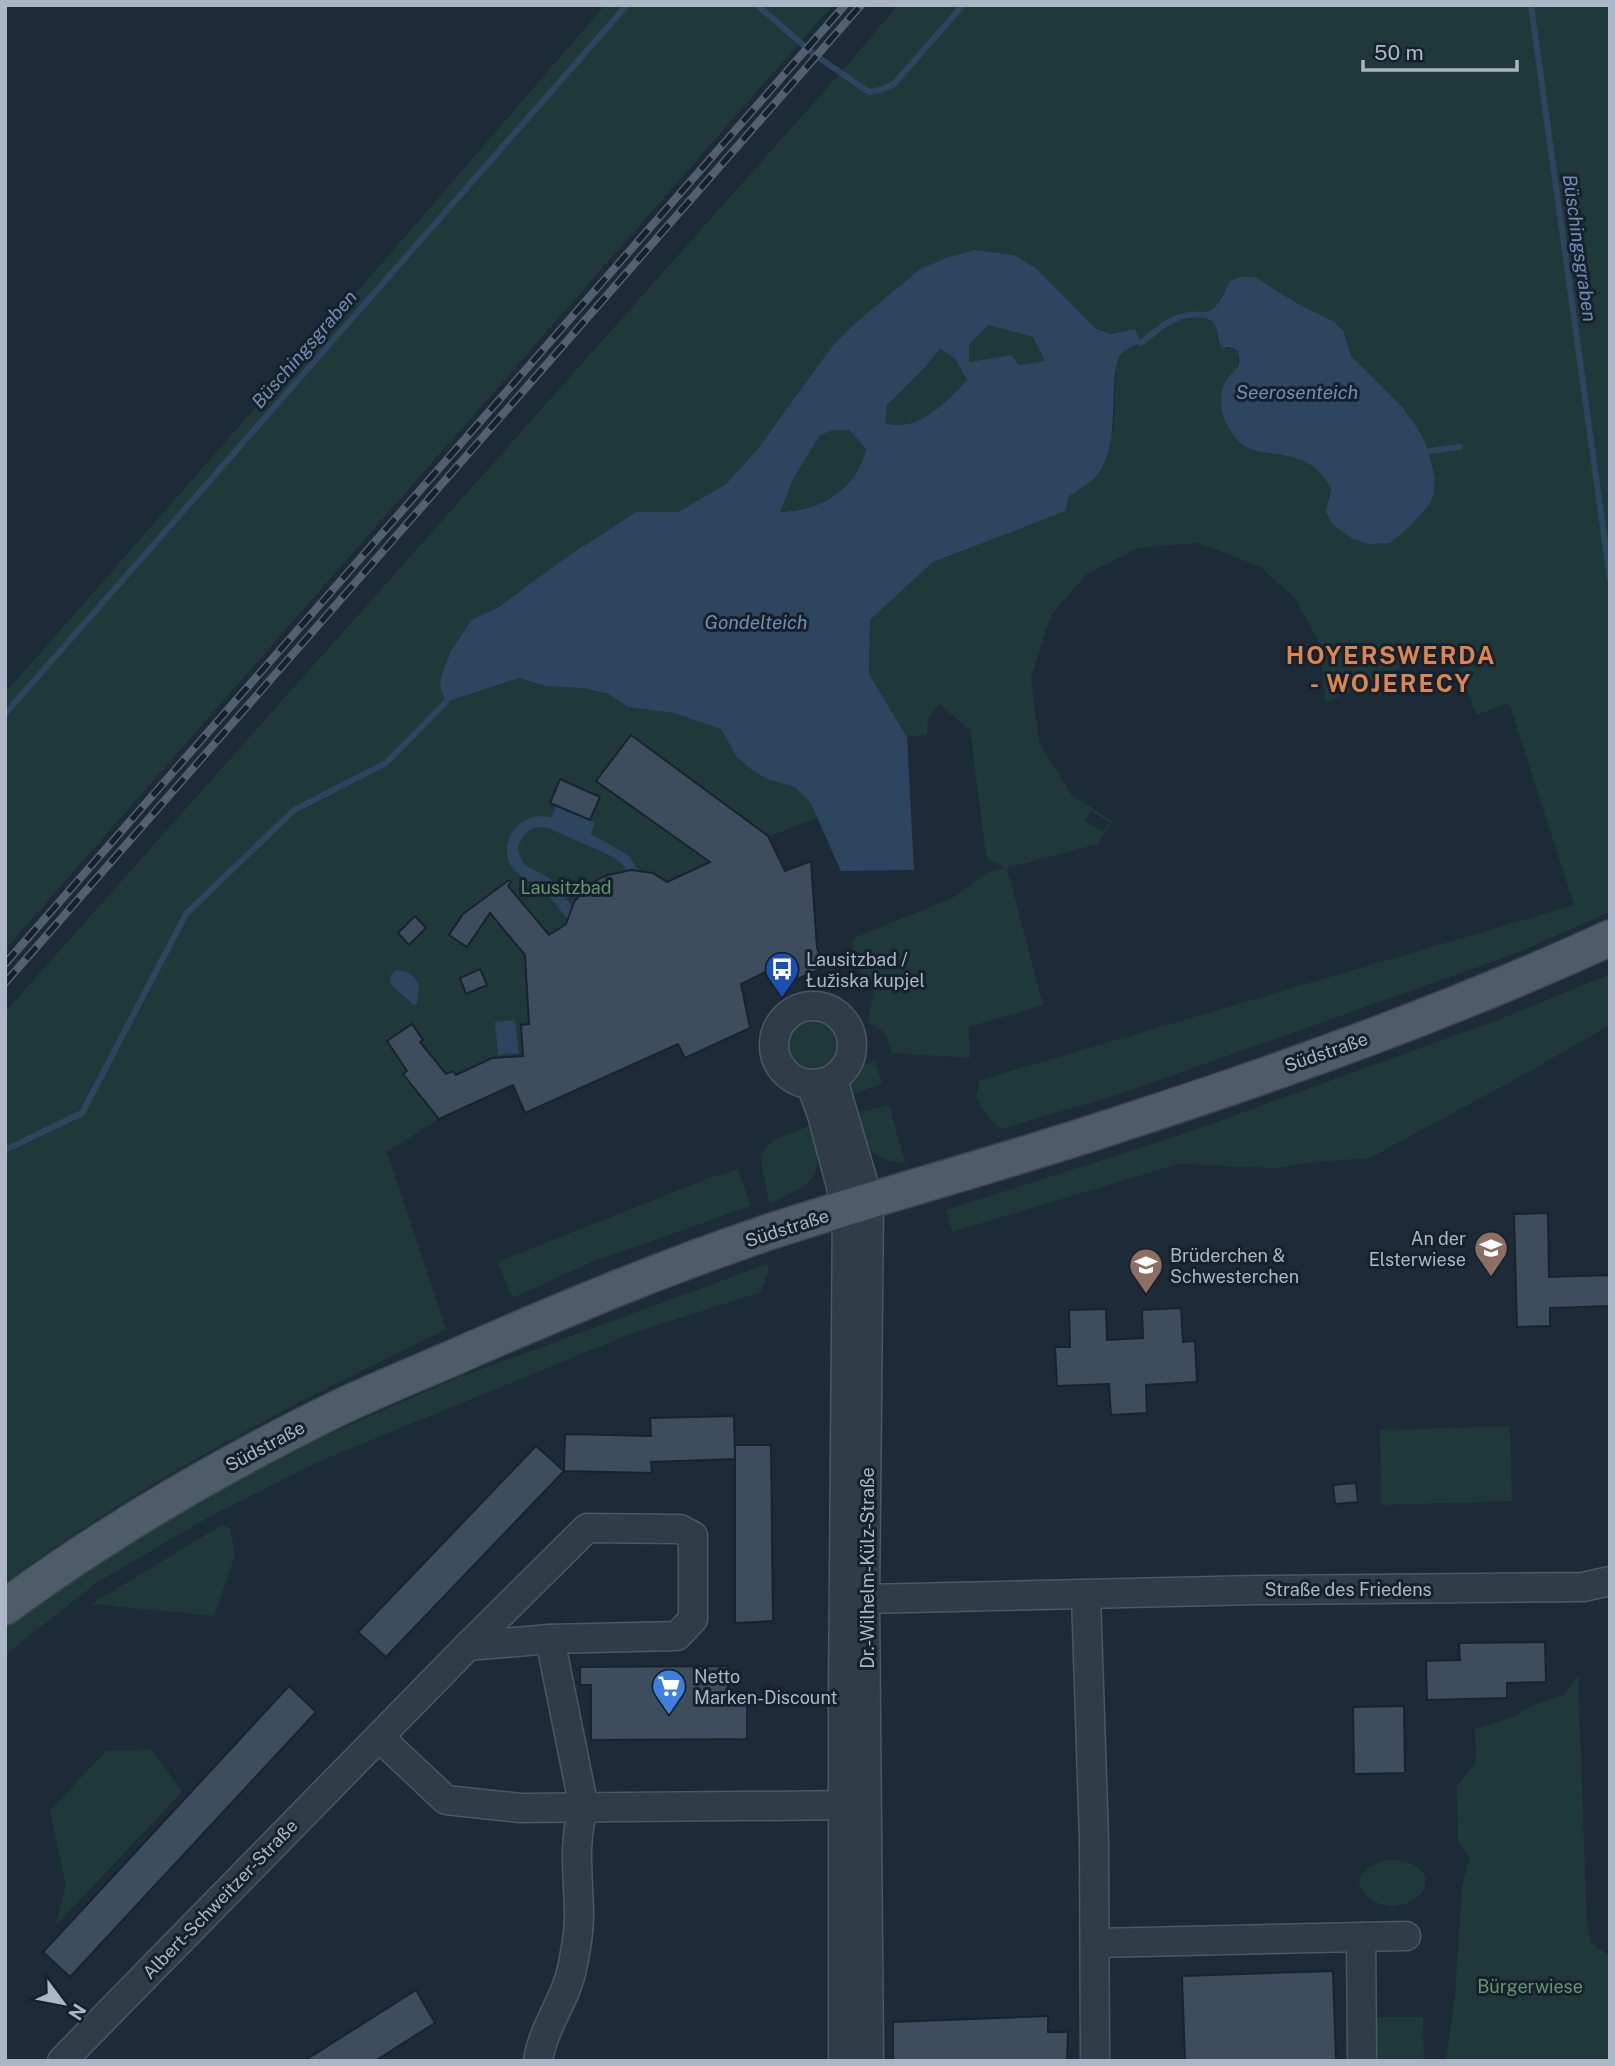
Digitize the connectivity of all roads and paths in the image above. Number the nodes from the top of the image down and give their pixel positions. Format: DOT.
graph roads {
  1 [pos="1610,938"];
  2 [pos="822,1082"];
  3 [pos="858,1206"];
  4 [pos="1610,1581"];
  5 [pos="1086,1595"];
  6 [pos="866,1599"];
  7 [pos="5,1607"];
  8 [pos="550,1639"];
  9 [pos="468,1646"];
  10 [pos="379,1737"];
  11 [pos="856,1805"];
  12 [pos="584,1808"];
  13 [pos="1406,1936"];
  14 [pos="1361,1937"];
  15 [pos="1096,1943"];
  16 [pos="1362,2055"];
  17 [pos="62,2061"];
  18 [pos="537,2061"];
  19 [pos="844,2061"];
  20 [pos="869,2061"];
  21 [pos="1095,2061"];
  1 -- 3 [label="main road, Südstraße"];
  2 -- 3 [label="street, Dr.-Wilhelm-Külz-Straße"];
  3 -- 6 [label="street, Dr.-Wilhelm-Külz-Straße"];
  3 -- 7 [label="main road, Südstraße"];
  3 -- 11 [label="street, Dr.-Wilhelm-Külz-Straße"];
  4 -- 5 [label="street, Straße des Friedens"];
  5 -- 6 [label="street, Straße des Friedens"];
  5 -- 15 [label="street"];
  6 -- 11 [label="street, Dr.-Wilhelm-Külz-Straße"];
  8 -- 9 [label="street, Albert-Schweitzer-Straße"];
  8 -- 9 [label="street, Albert-Schweitzer-Straße"];
  8 -- 12 [label="street"];
  9 -- 10 [label="street, Albert-Schweitzer-Straße"];
  10 -- 12 [label="street"];
  10 -- 17 [label="street, Albert-Schweitzer-Straße"];
  11 -- 12 [label="street"];
  11 -- 19 [label="street, Dr.-Wilhelm-Külz-Straße"];
  11 -- 20 [label="street, Dr.-Wilhelm-Külz-Straße"];
  12 -- 18 [label="street"];
  13 -- 14 [label="street"];
  14 -- 15 [label="street"];
  14 -- 16 [label="street"];
  15 -- 21 [label="street"];
}
